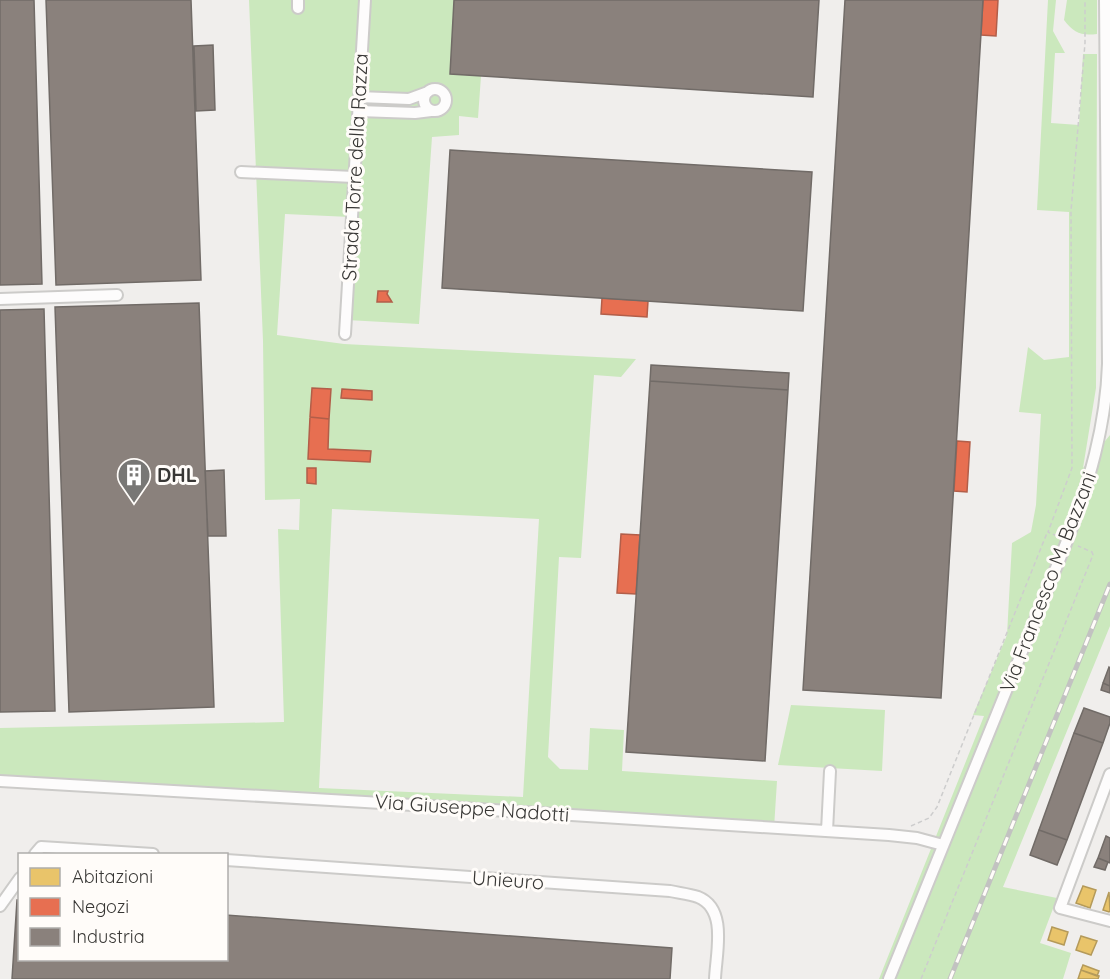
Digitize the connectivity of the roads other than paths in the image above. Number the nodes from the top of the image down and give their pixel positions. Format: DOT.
graph roads {
  1 [pos="365,0"];
  2 [pos="1105,0"];
  3 [pos="428,92"];
  4 [pos="359,97"];
  5 [pos="358,111"];
  6 [pos="431,111"];
  7 [pos="241,172"];
  8 [pos="354,177"];
  9 [pos="117,295"];
  10 [pos="0,299"];
  11 [pos="345,334"];
  12 [pos="830,771"];
  13 [pos="1110,774"];
  14 [pos="0,781"];
  15 [pos="827,831"];
  16 [pos="943,845"];
  17 [pos="36,853"];
  18 [pos="125,853"];
  19 [pos="228,860"];
  20 [pos="18,881"];
  21 [pos="0,906"];
  22 [pos="1110,921"];
  23 [pos="715,979"];
  24 [pos="889,979"];
  1 -- 4 [label="street, Strada Torre della Razza"];
  2 -- 16 [label="street, Via Francesco M. Bazzani"];
  3 -- 4 [label="street"];
  3 -- 6 [label="street"];
  3 -- 6 [label="street"];
  4 -- 5 [label="street, Strada Torre della Razza"];
  5 -- 6 [label="street"];
  5 -- 8 [label="street, Strada Torre della Razza"];
  7 -- 8 [label="street"];
  8 -- 11 [label="street, Strada Torre della Razza"];
  9 -- 10 [label="street"];
  12 -- 15 [label="street"];
  13 -- 22 [label="street"];
  14 -- 15 [label="street, Via Giuseppe Nadotti"];
  15 -- 16 [label="street, Via Giuseppe Nadotti"];
  16 -- 24 [label="street, Via Francesco M. Bazzani"];
  17 -- 18 [label="street"];
  19 -- 23 [label="street, Unieuro"];
  20 -- 21 [label="street"];
}
